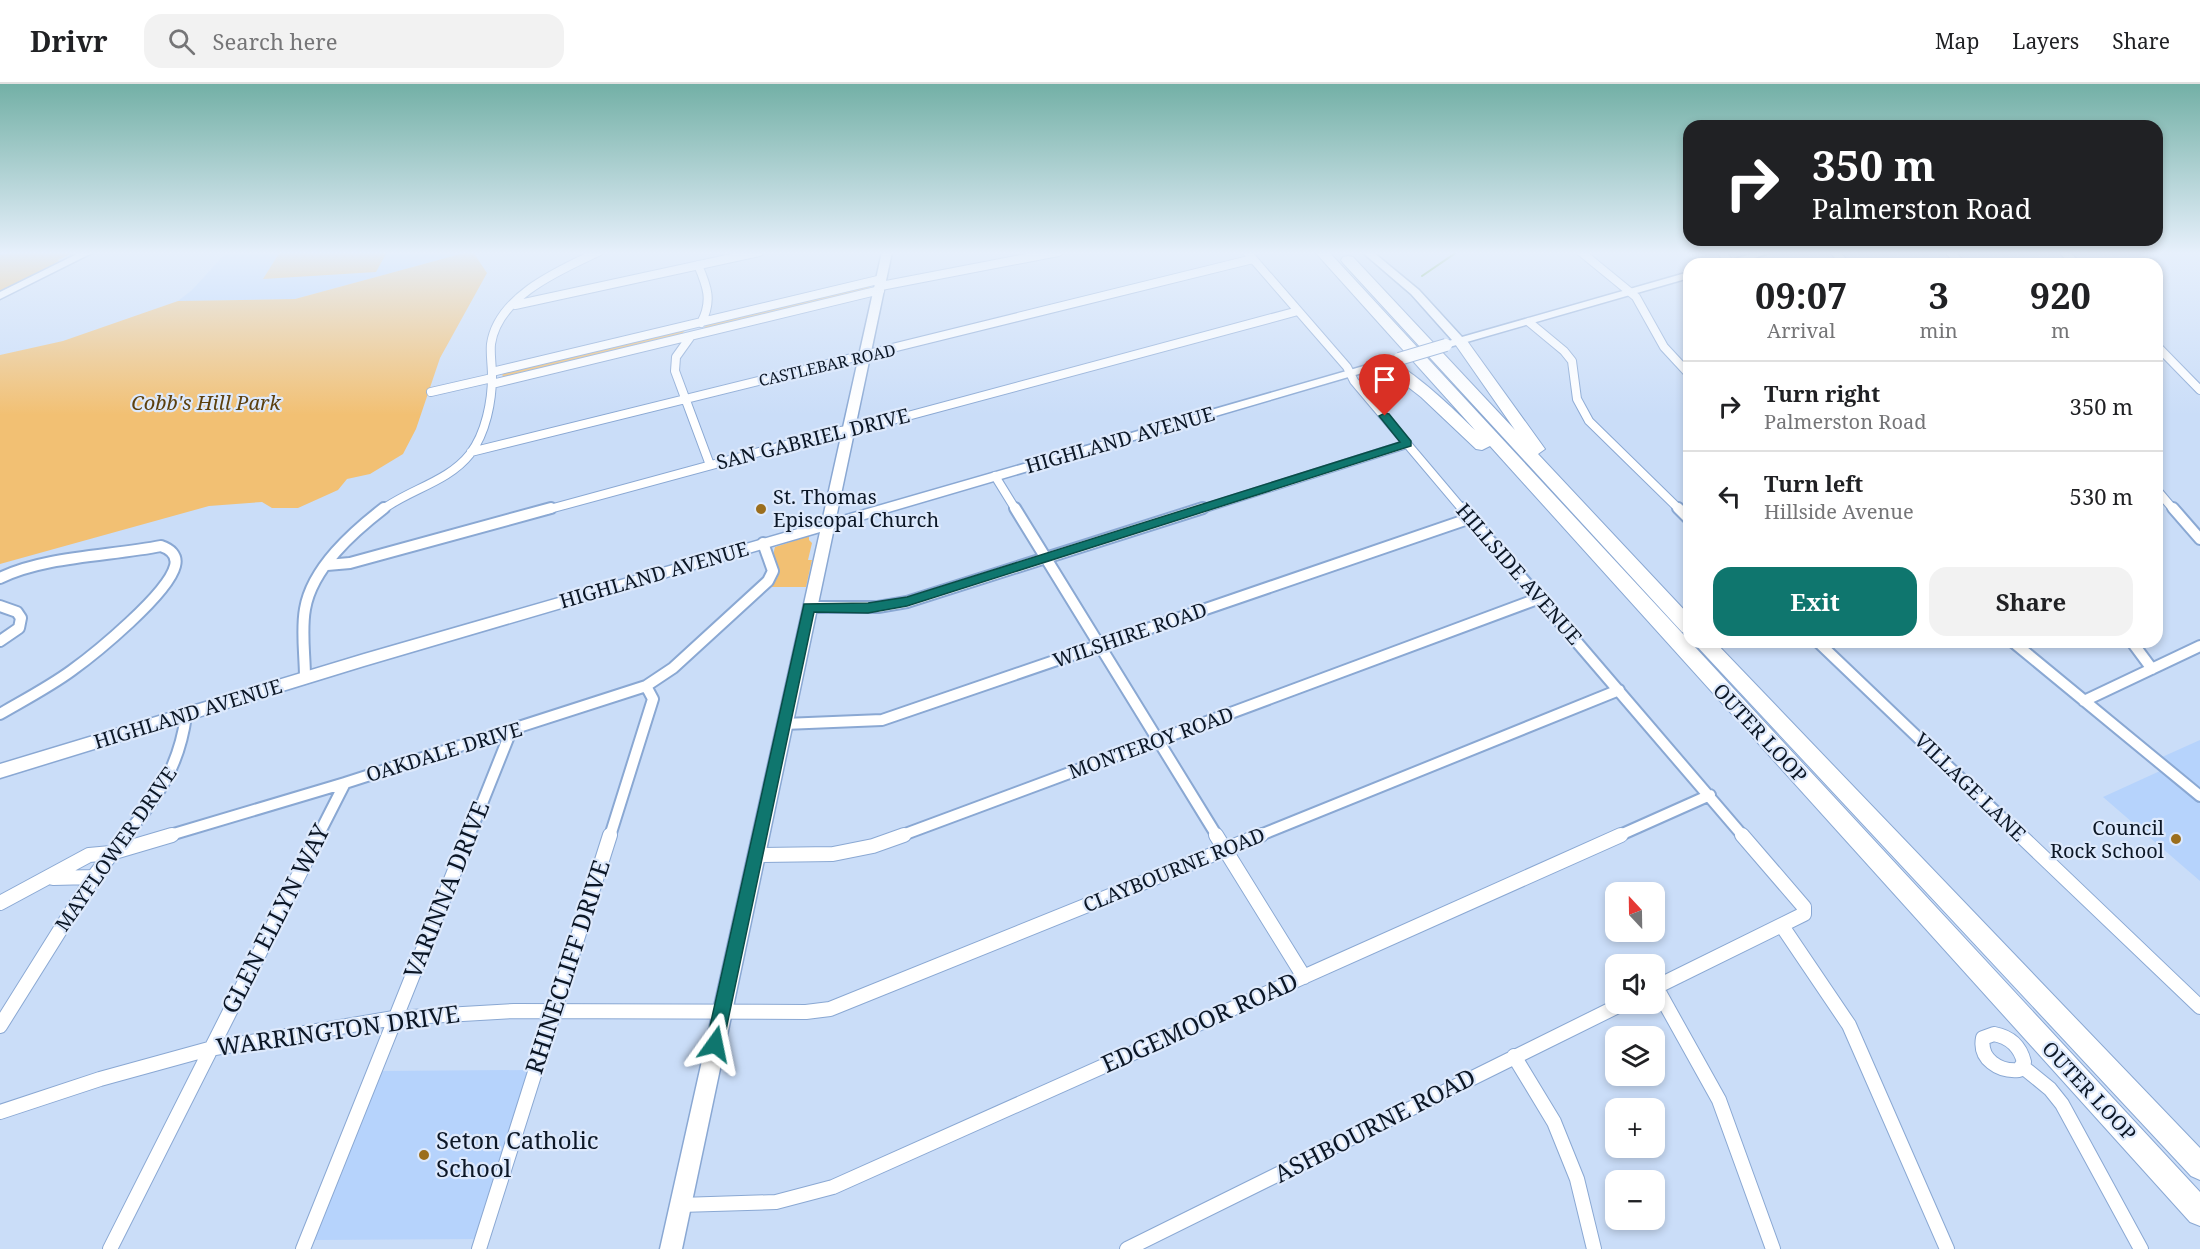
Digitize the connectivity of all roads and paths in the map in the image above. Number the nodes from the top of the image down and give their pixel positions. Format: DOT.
graph roads {
  1 [pos="513,306"];
  2 [pos="710,306"];
  3 [pos="775,306"];
  4 [pos="801,306"];
  5 [pos="876,306"];
  6 [pos="1053,306"];
  7 [pos="1294,306"];
  8 [pos="1373,306"];
  9 [pos="1388,306"];
  10 [pos="1426,306"];
  11 [pos="1582,306"];
  12 [pos="1640,306"];
  13 [pos="1298,311"];
  14 [pos="702,321"];
  15 [pos="1529,322"];
  16 [pos="691,336"];
  17 [pos="1453,343"];
  18 [pos="2163,352"];
  19 [pos="866,355"];
  20 [pos="1393,361"];
  21 [pos="1683,367"];
  22 [pos="1350,373"];
  23 [pos="492,378"];
  24 [pos="2200,390"];
  25 [pos="431,392"];
  26 [pos="684,400"];
  27 [pos="848,430"];
  28 [pos="1407,444"];
  29 [pos="471,452"];
  30 [pos="710,465"];
  31 [pos="995,476"];
  32 [pos="2163,497"];
  33 [pos="1683,513"];
  34 [pos="1572,516"];
  35 [pos="1471,518"];
  36 [pos="827,524"];
  37 [pos="2200,539"];
  38 [pos="763,543"];
  39 [pos="1044,558"];
  40 [pos="327,565"];
  41 [pos="0,578"];
  42 [pos="1540,598"];
  43 [pos="0,606"];
  44 [pos="809,607"];
  45 [pos="1683,621"];
  46 [pos="1683,639"];
  47 [pos="0,641"];
  48 [pos="1097,646"];
  49 [pos="2200,646"];
  50 [pos="1691,648"];
  51 [pos="1709,648"];
  52 [pos="1824,648"];
  53 [pos="2020,648"];
  54 [pos="2136,648"];
  55 [pos="2152,669"];
  56 [pos="305,678"];
  57 [pos="646,686"];
  58 [pos="1619,690"];
  59 [pos="2084,701"];
  60 [pos="0,714"];
  61 [pos="186,716"];
  62 [pos="784,724"];
  63 [pos="511,731"];
  64 [pos="1157,742"];
  65 [pos="0,771"];
  66 [pos="345,783"];
  67 [pos="1710,795"];
  68 [pos="2200,796"];
  69 [pos="1224,849"];
  70 [pos="111,853"];
  71 [pos="756,855"];
  72 [pos="93,877"];
  73 [pos="50,878"];
  74 [pos="0,903"];
  75 [pos="1782,926"];
  76 [pos="1304,977"];
  77 [pos="1665,982"];
  78 [pos="1665,1005"];
  79 [pos="2200,1007"];
  80 [pos="12,1008"];
  81 [pos="554,1011"];
  82 [pos="722,1011"];
  83 [pos="1605,1012"];
  84 [pos="394,1018"];
  85 [pos="0,1019"];
  86 [pos="0,1026"];
  87 [pos="209,1048"];
  88 [pos="1514,1056"];
  89 [pos="2023,1067"];
  90 [pos="0,1112"];
  91 [pos="2200,1167"];
  92 [pos="680,1205"];
  93 [pos="2200,1212"];
  94 [pos="110,1249"];
  95 [pos="303,1249"];
  96 [pos="479,1249"];
  97 [pos="671,1249"];
  98 [pos="1127,1249"];
  99 [pos="1594,1249"];
  100 [pos="1773,1249"];
  101 [pos="1947,1249"];
  102 [pos="2141,1249"];
  1 -- 23 [label="street"];
  2 -- 14 [label="street"];
  3 -- 14 [label="street"];
  4 -- 16 [label="street"];
  5 -- 19 [label="street"];
  6 -- 19 [label="street, CASTLEBAR ROAD"];
  7 -- 13 [label="street, HILLSIDE AVENUE"];
  8 -- 34 [label="highway, OUTER LOOP"];
  9 -- 34 [label="highway, OUTER LOOP"];
  10 -- 17 [label="street"];
  11 -- 15 [label="street, HIGHLAND AVENUE"];
  12 -- 21 [label="street"];
  13 -- 22 [label="street, HILLSIDE AVENUE"];
  13 -- 27 [label="street, SAN GABRIEL DRIVE"];
  14 -- 16 [label="street"];
  14 -- 23 [label="street"];
  15 -- 17 [label="street, HIGHLAND AVENUE"];
  15 -- 33 [label="street"];
  16 -- 23 [label="street"];
  16 -- 26 [label="street"];
  17 -- 20 [label="street, HIGHLAND AVENUE, bridge"];
  17 -- 34 [label="highway"];
  18 -- 24 [label="street"];
  19 -- 26 [label="street, CASTLEBAR ROAD"];
  19 -- 27 [label="street"];
  20 -- 22 [label="street, HIGHLAND AVENUE"];
  20 -- 34 [label="highway"];
  22 -- 28 [label="street, HILLSIDE AVENUE"];
  22 -- 31 [label="street, HIGHLAND AVENUE"];
  23 -- 25 [label="street"];
  23 -- 29 [label="street"];
  26 -- 29 [label="street, CASTLEBAR ROAD"];
  26 -- 30 [label="street"];
  27 -- 30 [label="street, SAN GABRIEL DRIVE"];
  27 -- 36 [label="street"];
  28 -- 35 [label="street, HILLSIDE AVENUE"];
  28 -- 39 [label="street"];
  29 -- 40 [label="street"];
  30 -- 40 [label="street, SAN GABRIEL DRIVE"];
  31 -- 36 [label="street, HIGHLAND AVENUE"];
  31 -- 39 [label="street"];
  32 -- 37 [label="street"];
  34 -- 45 [label="highway, OUTER LOOP"];
  34 -- 46 [label="highway, OUTER LOOP"];
  35 -- 42 [label="street, HILLSIDE AVENUE"];
  35 -- 48 [label="street, WILSHIRE ROAD"];
  36 -- 38 [label="street, HIGHLAND AVENUE"];
  36 -- 44 [label="street"];
  38 -- 56 [label="street, HIGHLAND AVENUE"];
  38 -- 57 [label="street, OAKDALE DRIVE"];
  39 -- 44 [label="street"];
  39 -- 48 [label="street"];
  40 -- 56 [label="street"];
  41 -- 60 [label="street"];
  42 -- 58 [label="street, HILLSIDE AVENUE"];
  42 -- 64 [label="street, MONTEROY ROAD"];
  43 -- 47 [label="street"];
  44 -- 62 [label="street"];
  48 -- 62 [label="street, WILSHIRE ROAD"];
  48 -- 64 [label="street"];
  49 -- 55 [label="street"];
  50 -- 93 [label="highway, OUTER LOOP"];
  51 -- 91 [label="highway, OUTER LOOP"];
  52 -- 79 [label="street, VILLAGE LANE"];
  53 -- 59 [label="street"];
  54 -- 55 [label="street"];
  55 -- 59 [label="street"];
  56 -- 61 [label="street, HIGHLAND AVENUE"];
  57 -- 63 [label="street, OAKDALE DRIVE"];
  57 -- 81 [label="street, RHINECLIFF DRIVE"];
  58 -- 67 [label="street, HILLSIDE AVENUE"];
  58 -- 69 [label="street, CLAYBOURNE ROAD"];
  59 -- 68 [label="street"];
  61 -- 65 [label="street, HIGHLAND AVENUE"];
  61 -- 70 [label="street, MAYFLOWER DRIVE"];
  62 -- 71 [label="street"];
  63 -- 66 [label="street, OAKDALE DRIVE"];
  63 -- 84 [label="street, VARINNA DRIVE"];
  64 -- 69 [label="street"];
  64 -- 71 [label="street, MONTEROY ROAD"];
  66 -- 70 [label="street, OAKDALE DRIVE"];
  66 -- 87 [label="street, GLEN ELLYN WAY"];
  67 -- 75 [label="street, HILLSIDE AVENUE"];
  67 -- 76 [label="street, EDGEMOOR ROAD"];
  69 -- 76 [label="street"];
  69 -- 82 [label="street, CLAYBOURNE ROAD"];
  70 -- 72 [label="street, MAYFLOWER DRIVE"];
  70 -- 73 [label="street, OAKDALE DRIVE"];
  71 -- 82 [label="street"];
  72 -- 73 [label="street, OAKDALE DRIVE"];
  72 -- 80 [label="street, MAYFLOWER DRIVE"];
  73 -- 74 [label="street, OAKDALE DRIVE"];
  75 -- 77 [label="street"];
  75 -- 101 [label="street"];
  76 -- 92 [label="street, EDGEMOOR ROAD"];
  78 -- 100 [label="street"];
  80 -- 85 [label="street, MAYFLOWER DRIVE"];
  80 -- 86 [label="street, MAYFLOWER DRIVE"];
  81 -- 82 [label="street, WARRINGTON DRIVE"];
  81 -- 84 [label="street, WARRINGTON DRIVE"];
  81 -- 96 [label="street, RHINECLIFF DRIVE"];
  82 -- 92 [label="street"];
  83 -- 88 [label="street, ASHBOURNE ROAD"];
  84 -- 87 [label="street, WARRINGTON DRIVE"];
  84 -- 95 [label="street, VARINNA DRIVE"];
  87 -- 90 [label="street, WARRINGTON DRIVE"];
  87 -- 94 [label="street, GLEN ELLYN WAY"];
  88 -- 98 [label="street, ASHBOURNE ROAD"];
  88 -- 99 [label="street"];
  89 -- 102 [label="street"];
  92 -- 97 [label="street"];
}
